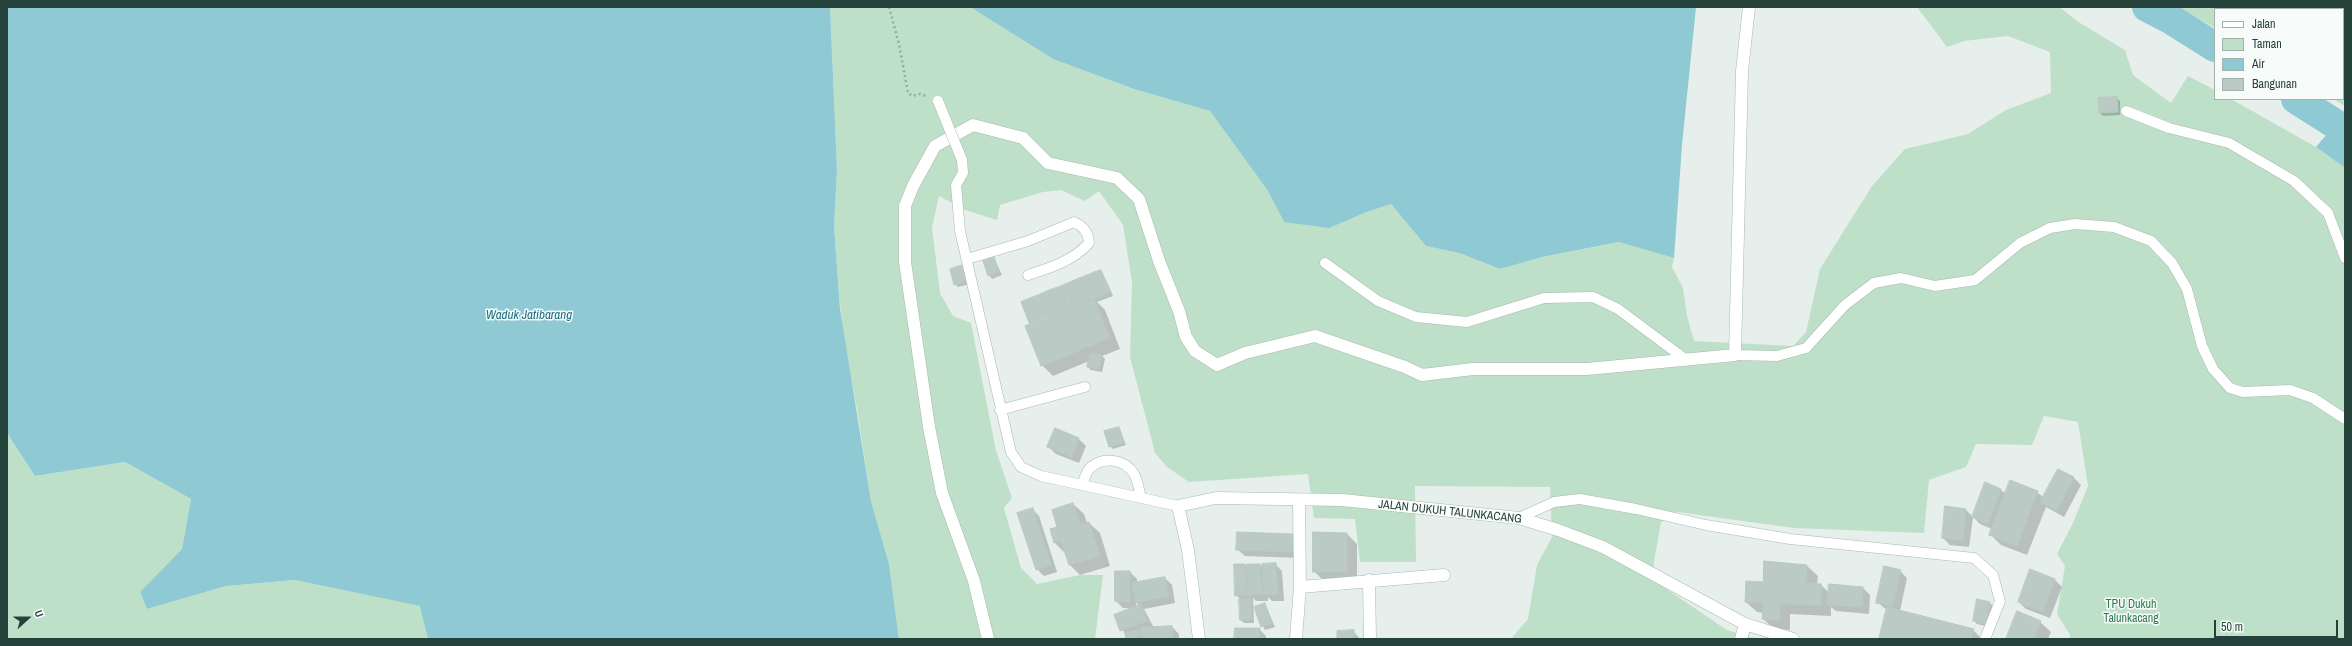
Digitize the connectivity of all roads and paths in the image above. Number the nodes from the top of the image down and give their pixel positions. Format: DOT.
graph roads {
  1 [pos="889,7"];
  2 [pos="1749,7"];
  3 [pos="938,101"];
  4 [pos="2126,111"];
  5 [pos="2345,258"];
  6 [pos="967,260"];
  7 [pos="1325,263"];
  8 [pos="1028,275"];
  9 [pos="1735,352"];
  10 [pos="1685,359"];
  11 [pos="1085,387"];
  12 [pos="1000,410"];
  13 [pos="2345,419"];
  14 [pos="1082,485"];
  15 [pos="1141,498"];
  16 [pos="1299,500"];
  17 [pos="1178,506"];
  18 [pos="1519,518"];
  19 [pos="1444,575"];
  20 [pos="1369,580"];
  21 [pos="1300,587"];
  22 [pos="1746,624"];
  23 [pos="988,639"];
  24 [pos="1199,639"];
  25 [pos="1296,639"];
  26 [pos="1370,639"];
  27 [pos="1741,639"];
  28 [pos="1793,639"];
  29 [pos="1985,639"];
  1 -- 3 [label="path"];
  2 -- 9 [label="street"];
  3 -- 6 [label="lane, bridge"];
  4 -- 5 [label="lane"];
  6 -- 8 [label="lane"];
  6 -- 12 [label="lane"];
  7 -- 10 [label="lane"];
  9 -- 10 [label="street"];
  9 -- 13 [label="lane"];
  10 -- 23 [label="street"];
  11 -- 12 [label="lane"];
  12 -- 14 [label="lane"];
  14 -- 15 [label="lane"];
  14 -- 15 [label="lane"];
  15 -- 17 [label="lane"];
  16 -- 17 [label="street, JALAN DUKUH TALUNKACANG"];
  16 -- 18 [label="street, JALAN DUKUH TALUNKACANG"];
  16 -- 21 [label="street"];
  17 -- 24 [label="street"];
  18 -- 22 [label="street, JALAN DUKUH TALUNKACANG"];
  18 -- 29 [label="lane"];
  19 -- 20 [label="street"];
  20 -- 21 [label="street"];
  20 -- 26 [label="street"];
  21 -- 25 [label="street"];
  22 -- 27 [label="street"];
  22 -- 28 [label="street, JALAN DUKUH TALUNKACANG"];
}
